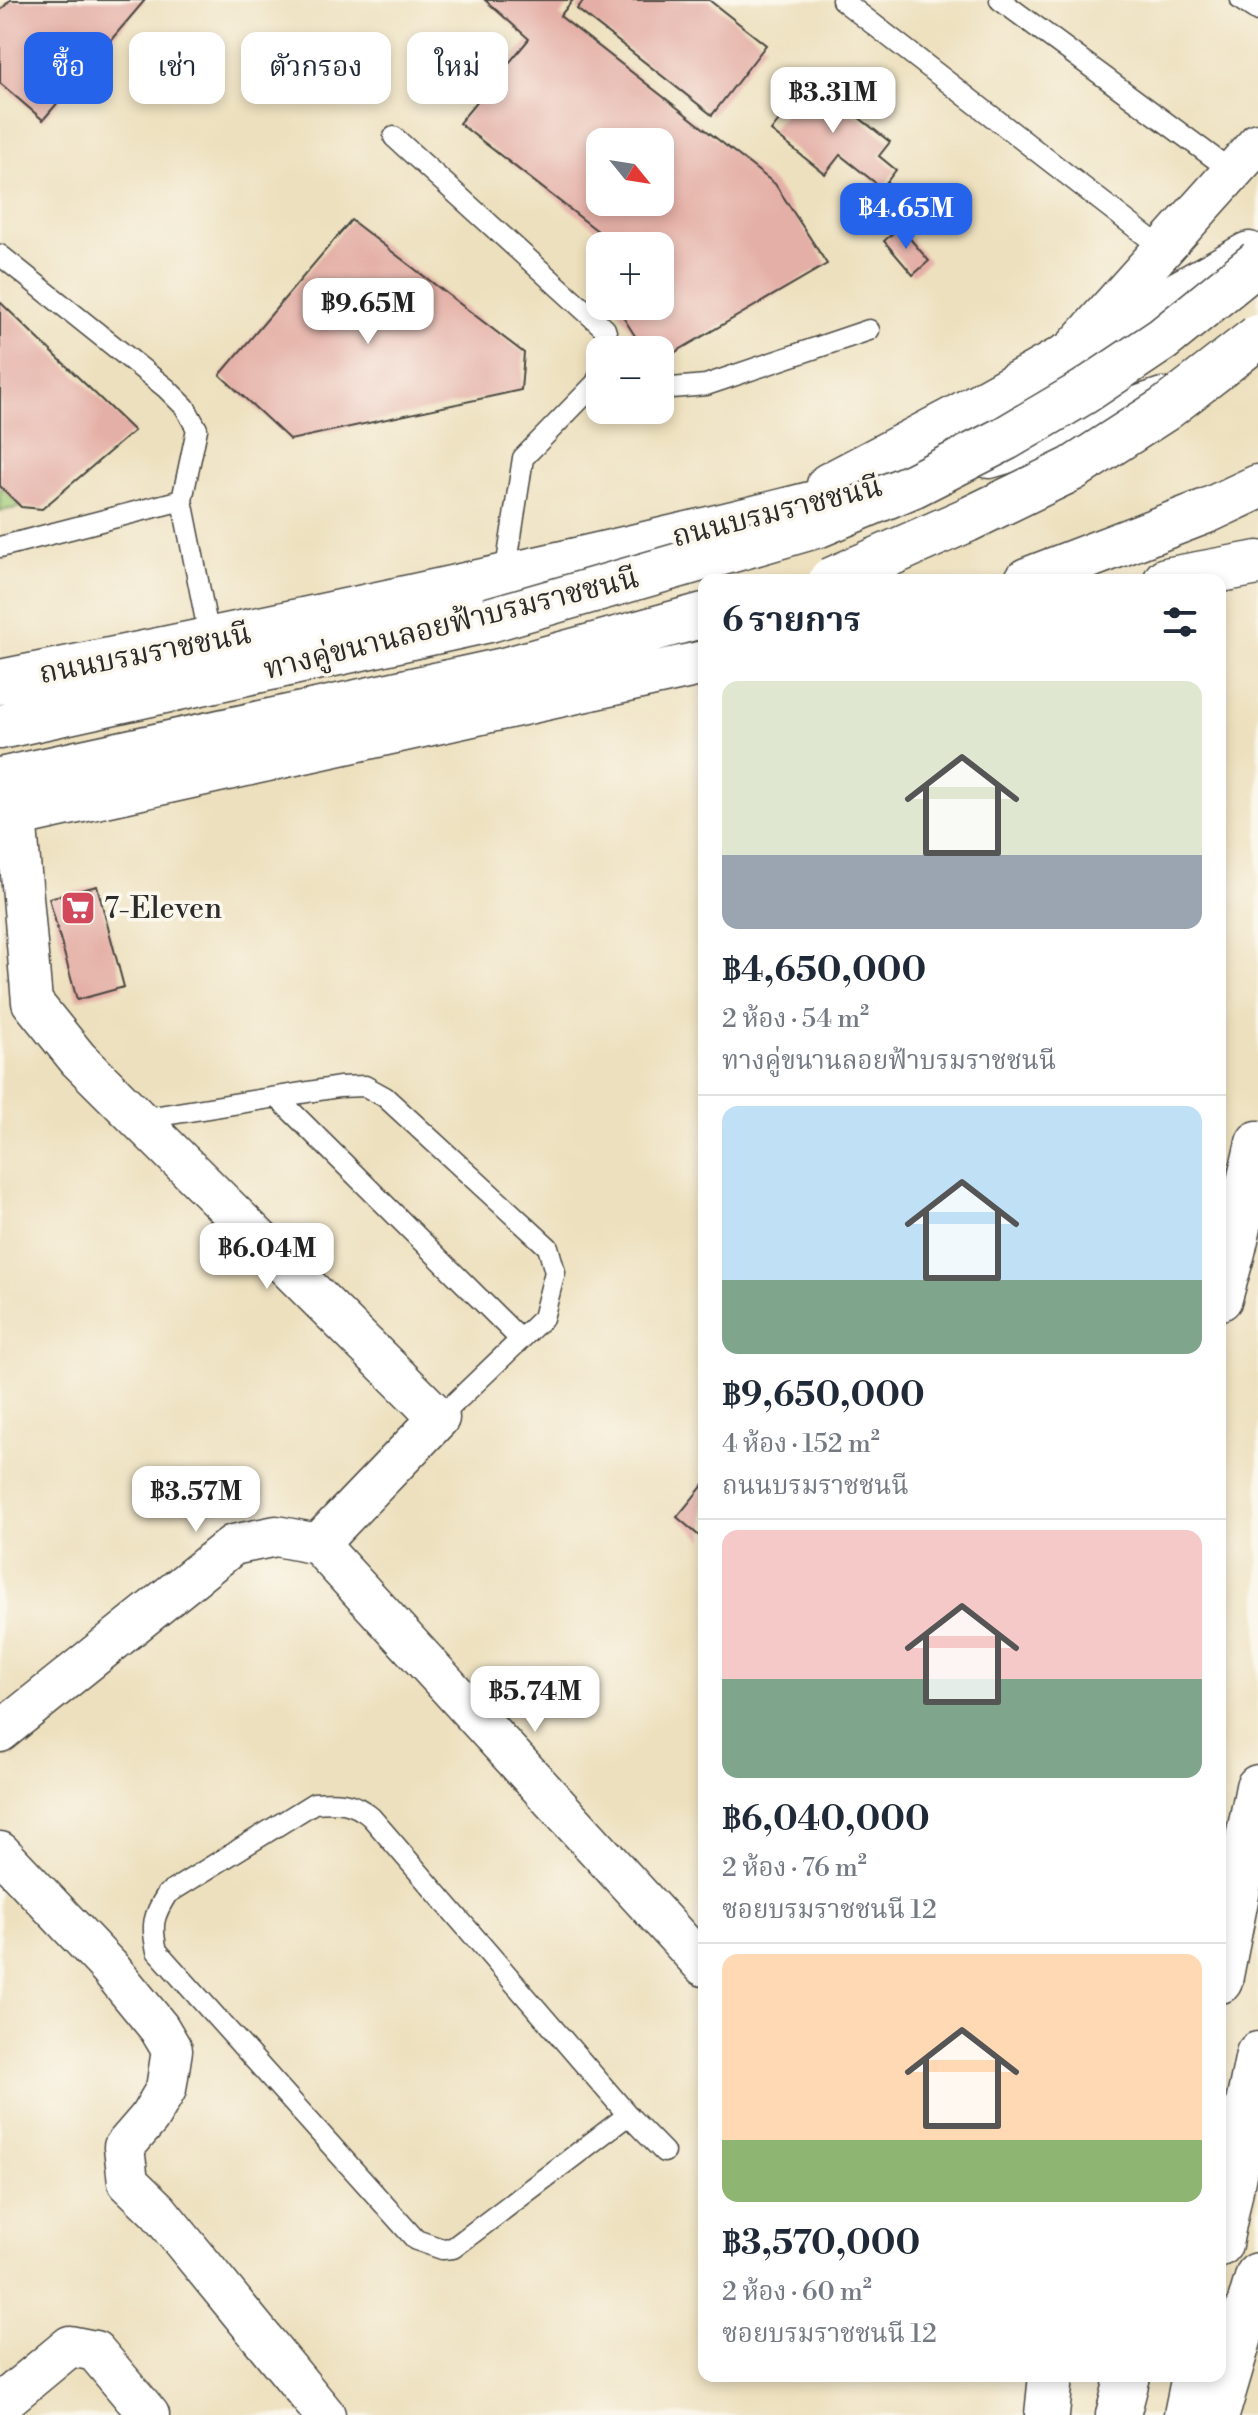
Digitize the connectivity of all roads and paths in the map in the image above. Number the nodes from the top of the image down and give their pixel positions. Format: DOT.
graph roads {
  1 [pos="842,0"];
  2 [pos="1000,0"];
  3 [pos="1241,0"];
  4 [pos="1258,11"];
  5 [pos="394,137"];
  6 [pos="1245,158"];
  7 [pos="1163,249"];
  8 [pos="1258,249"];
  9 [pos="0,255"];
  10 [pos="1258,262"];
  11 [pos="869,330"];
  12 [pos="607,336"];
  13 [pos="1258,337"];
  14 [pos="1258,354"];
  15 [pos="1065,357"];
  16 [pos="674,388"];
  17 [pos="586,393"];
  18 [pos="1258,487"];
  19 [pos="182,500"];
  20 [pos="773,515"];
  21 [pos="0,547"];
  22 [pos="1258,563"];
  23 [pos="845,574"];
  24 [pos="1043,574"];
  25 [pos="1198,574"];
  26 [pos="505,576"];
  27 [pos="698,617"];
  28 [pos="210,641"];
  29 [pos="698,664"];
  30 [pos="0,682"];
  31 [pos="0,727"];
  32 [pos="5,804"];
  33 [pos="277,1097"];
  34 [pos="140,1119"];
  35 [pos="1258,1143"];
  36 [pos="1226,1277"];
  37 [pos="520,1339"];
  38 [pos="439,1418"];
  39 [pos="318,1544"];
  40 [pos="0,1732"];
  41 [pos="1258,1787"];
  42 [pos="0,1852"];
  43 [pos="1226,1950"];
  44 [pos="698,1959"];
  45 [pos="1258,2054"];
  46 [pos="628,2115"];
  47 [pos="664,2152"];
  48 [pos="1226,2214"];
  49 [pos="1255,2300"];
  50 [pos="1050,2382"];
  51 [pos="1126,2382"];
  52 [pos="1193,2382"];
  53 [pos="0,2404"];
  54 [pos="149,2415"];
  55 [pos="325,2415"];
  56 [pos="1047,2415"];
  57 [pos="1118,2415"];
  58 [pos="1186,2415"];
  59 [pos="1217,2415"];
  1 -- 7 [label="lane"];
  2 -- 6 [label="lane"];
  3 -- 4 [label="lane"];
  5 -- 12 [label="lane"];
  6 -- 7 [label="street"];
  7 -- 15 [label="street"];
  8 -- 15 [label="main road"];
  9 -- 19 [label="lane"];
  10 -- 31 [label="main road, ทางคู่ขนานลอยฟ้าบรมราชชนนี, bridge"];
  11 -- 16 [label="lane"];
  13 -- 23 [label="main road, bridge"];
  14 -- 20 [label="main road, ถนนบรมราชชนนี"];
  15 -- 20 [label="main road"];
  17 -- 26 [label="lane"];
  18 -- 24 [label="main road"];
  19 -- 21 [label="lane"];
  19 -- 28 [label="lane"];
  20 -- 26 [label="main road, ถนนบรมราชชนนี"];
  22 -- 25 [label="main road"];
  26 -- 28 [label="main road, ถนนบรมราชชนนี"];
  27 -- 32 [label="main road, ทางคู่ขนานลอยฟ้าบรมราชชนนี"];
  28 -- 30 [label="main road, ถนนบรมราชชนนี"];
  29 -- 32 [label="main road"];
  32 -- 34 [label="street"];
  33 -- 34 [label="lane"];
  33 -- 37 [label="lane"];
  33 -- 37 [label="lane"];
  34 -- 38 [label="street"];
  35 -- 36 [label="main road"];
  37 -- 38 [label="lane"];
  38 -- 39 [label="street"];
  39 -- 40 [label="street"];
  39 -- 44 [label="street"];
  41 -- 43 [label="main road"];
  42 -- 55 [label="street"];
  45 -- 48 [label="main road"];
  46 -- 46 [label="lane"];
  46 -- 47 [label="lane"];
  49 -- 59 [label="main road"];
  50 -- 56 [label="main road"];
  51 -- 57 [label="main road"];
  52 -- 58 [label="main road"];
  53 -- 54 [label="street"];
}
